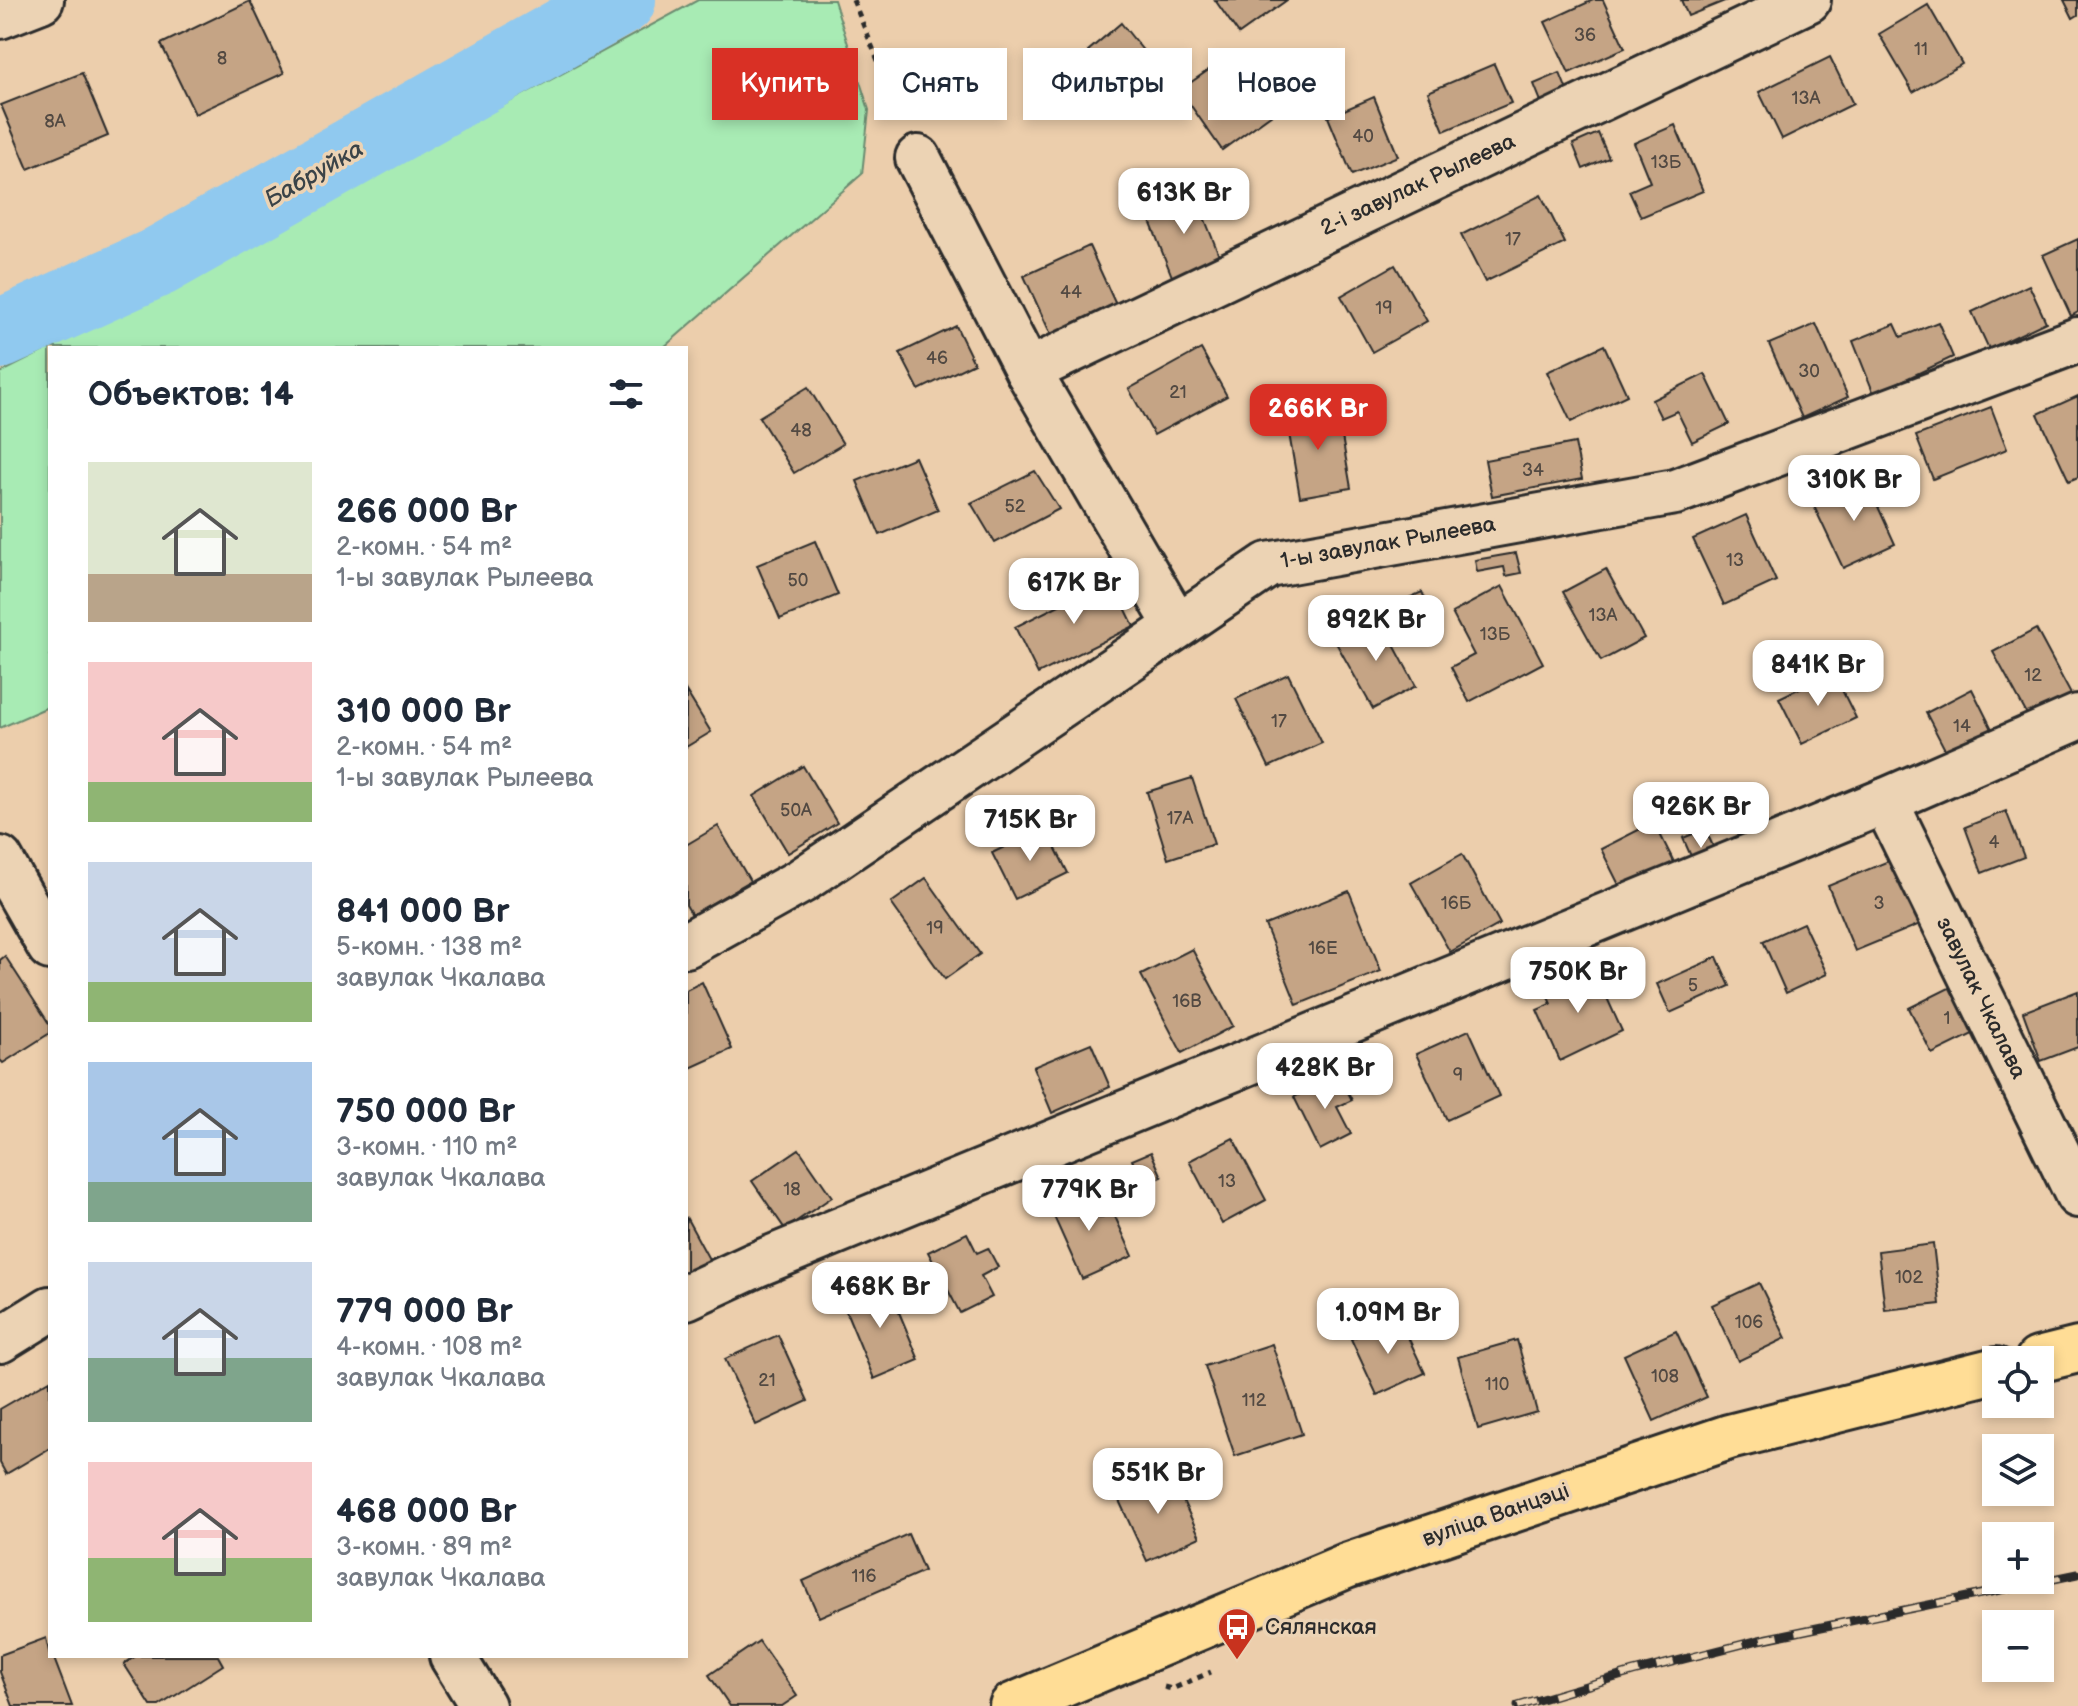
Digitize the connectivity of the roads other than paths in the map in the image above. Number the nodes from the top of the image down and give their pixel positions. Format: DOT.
graph roads {
  1 [pos="41,0"];
  2 [pos="1808,0"];
  3 [pos="0,16"];
  4 [pos="918,158"];
  5 [pos="2078,340"];
  6 [pos="1028,371"];
  7 [pos="1177,626"];
  8 [pos="2078,717"];
  9 [pos="1885,801"];
  10 [pos="0,859"];
  11 [pos="48,943"];
  12 [pos="688,944"];
  13 [pos="2078,1195"];
  14 [pos="688,1296"];
  15 [pos="48,1310"];
  16 [pos="0,1340"];
  17 [pos="2078,1350"];
  18 [pos="2054,1356"];
  19 [pos="1982,1374"];
  20 [pos="453,1658"];
  21 [pos="483,1706"];
  22 [pos="1012,1706"];
  1 -- 3 [label="street"];
  2 -- 6 [label="street, 2-і завулак Рылеева"];
  4 -- 6 [label="street"];
  5 -- 7 [label="street, 1-ы завулак Рылеева"];
  6 -- 7 [label="street"];
  7 -- 12 [label="street, 1-ы завулак Рылеева"];
  8 -- 9 [label="street"];
  9 -- 13 [label="street, завулак Чкалава"];
  9 -- 14 [label="street"];
  10 -- 11 [label="street"];
  15 -- 16 [label="street"];
  17 -- 18 [label="main road"];
  19 -- 22 [label="main road, вуліца Ванцэці"];
  20 -- 21 [label="street"];
}
